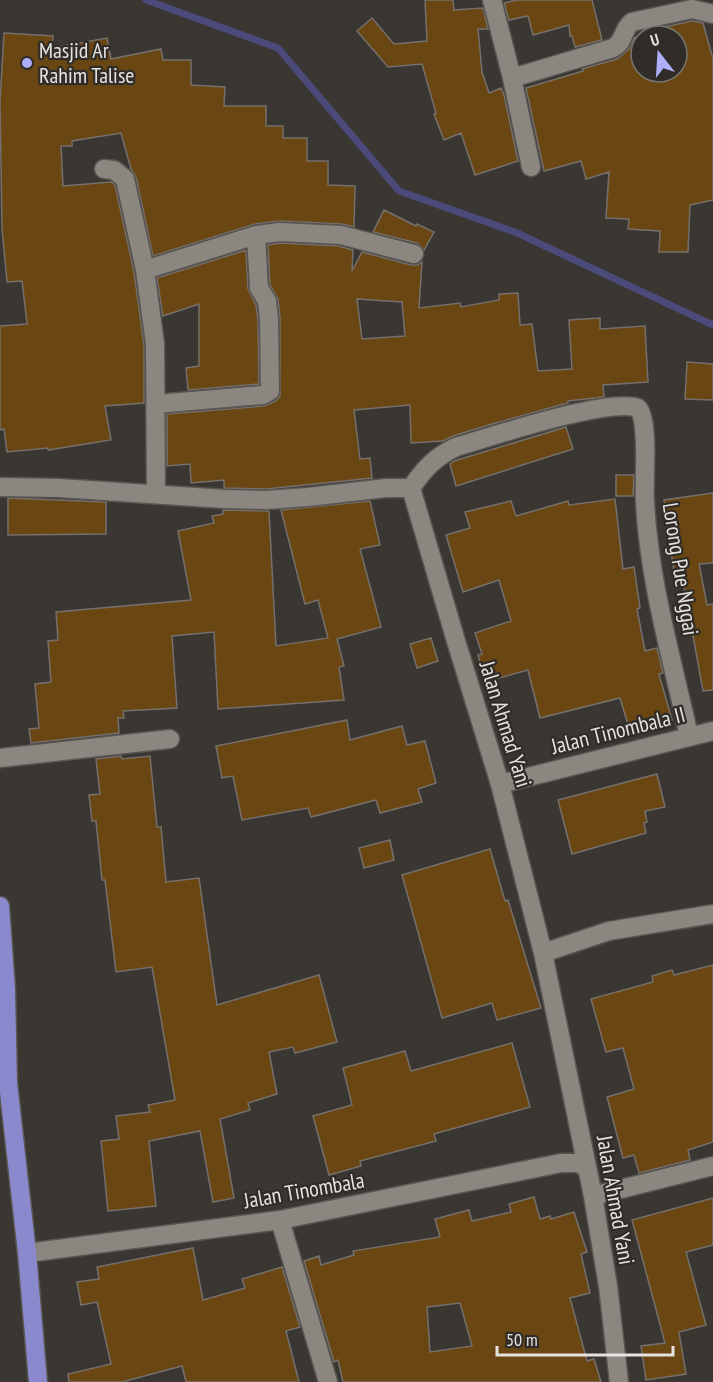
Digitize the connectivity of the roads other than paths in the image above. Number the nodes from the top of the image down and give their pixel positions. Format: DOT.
graph roads {
  1 [pos="492,0"];
  2 [pos="713,14"];
  3 [pos="512,78"];
  4 [pos="531,167"];
  5 [pos="104,168"];
  6 [pos="256,235"];
  7 [pos="414,254"];
  8 [pos="145,270"];
  9 [pos="156,404"];
  10 [pos="0,487"];
  11 [pos="411,488"];
  12 [pos="156,493"];
  13 [pos="713,731"];
  14 [pos="689,736"];
  15 [pos="170,739"];
  16 [pos="0,758"];
  17 [pos="500,784"];
  18 [pos="0,906"];
  19 [pos="713,914"];
  20 [pos="543,953"];
  21 [pos="4,1084"];
  22 [pos="713,1166"];
  23 [pos="587,1168"];
  24 [pos="593,1197"];
  25 [pos="280,1221"];
  26 [pos="27,1253"];
  27 [pos="38,1382"];
  28 [pos="328,1382"];
  29 [pos="619,1382"];
  1 -- 3 [label="street"];
  2 -- 3 [label="street"];
  3 -- 4 [label="street"];
  5 -- 8 [label="street"];
  6 -- 7 [label="street"];
  6 -- 8 [label="street"];
  6 -- 9 [label="street"];
  8 -- 9 [label="street"];
  9 -- 12 [label="street"];
  10 -- 12 [label="street"];
  11 -- 12 [label="street"];
  11 -- 14 [label="street, Lorong Pue Nggai"];
  11 -- 17 [label="street, Jalan Ahmad Yani"];
  13 -- 14 [label="street, Jalan Tinombala II"];
  14 -- 17 [label="street, Jalan Tinombala II"];
  15 -- 16 [label="street"];
  17 -- 20 [label="street, Jalan Ahmad Yani"];
  18 -- 21 [label="highway"];
  19 -- 20 [label="street"];
  20 -- 23 [label="street, Jalan Ahmad Yani"];
  21 -- 26 [label="highway"];
  22 -- 24 [label="street"];
  23 -- 24 [label="street, Jalan Ahmad Yani"];
  23 -- 25 [label="street, Jalan Tinombala"];
  24 -- 29 [label="street, Jalan Ahmad Yani"];
  25 -- 26 [label="street, Jalan Tinombala"];
  25 -- 28 [label="street"];
  26 -- 27 [label="highway"];
}
